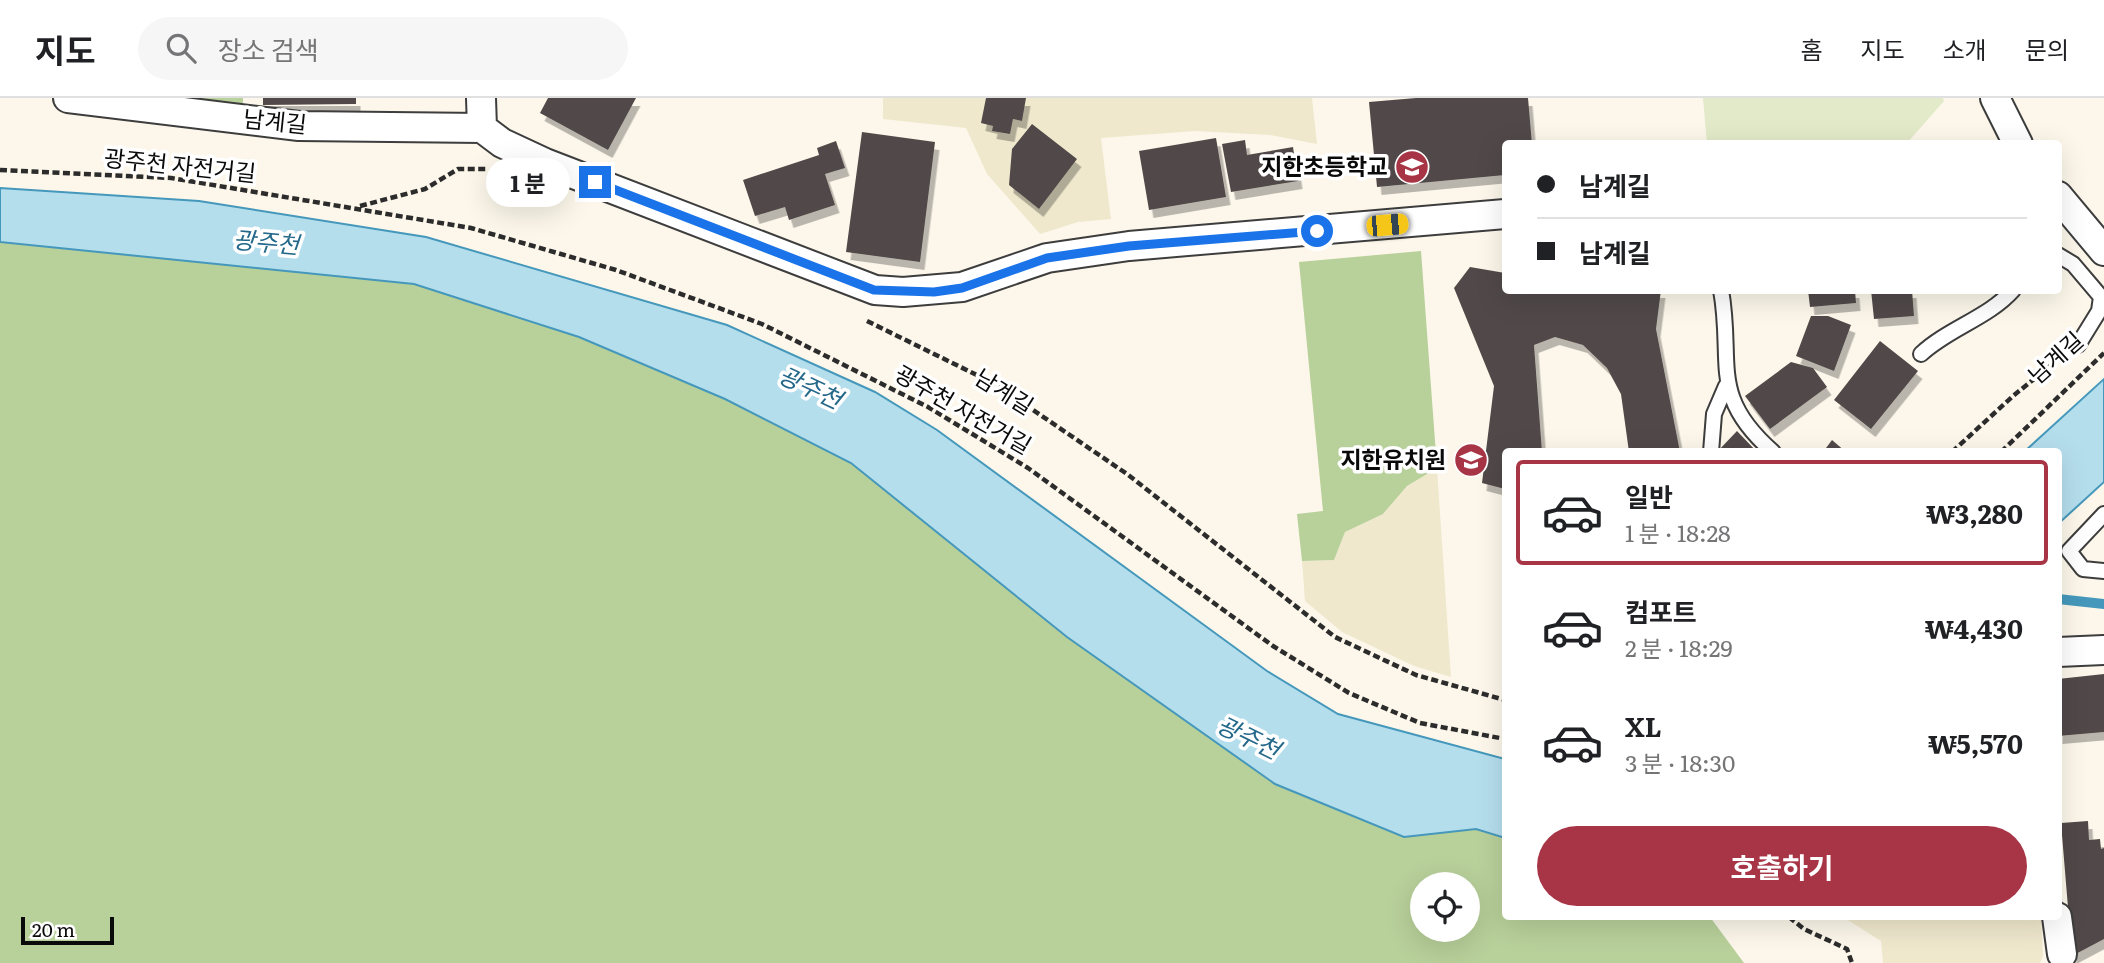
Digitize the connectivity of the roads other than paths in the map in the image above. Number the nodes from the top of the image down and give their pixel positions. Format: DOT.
graph roads {
  1 [pos="68,98"];
  2 [pos="481,98"];
  3 [pos="1995,98"];
  4 [pos="492,135"];
  5 [pos="2016,140"];
  6 [pos="2062,201"];
  7 [pos="1502,214"];
  8 [pos="2104,251"];
  9 [pos="2062,257"];
  10 [pos="1722,294"];
  11 [pos="2009,294"];
  12 [pos="2078,345"];
  13 [pos="1922,354"];
  14 [pos="1726,386"];
  15 [pos="1711,448"];
  16 [pos="1769,448"];
  17 [pos="2104,514"];
  18 [pos="2104,571"];
  19 [pos="2104,650"];
  20 [pos="2062,652"];
  21 [pos="2057,920"];
  22 [pos="2062,954"];
  1 -- 4 [label="street, 남계길"];
  2 -- 4 [label="street"];
  3 -- 5 [label="street"];
  4 -- 7 [label="street, 남계길"];
  6 -- 8 [label="street"];
  9 -- 12 [label="lane, 남계길"];
  10 -- 14 [label="lane"];
  11 -- 13 [label="lane"];
  14 -- 15 [label="lane"];
  14 -- 16 [label="lane"];
  17 -- 18 [label="lane"];
  19 -- 20 [label="street"];
  21 -- 22 [label="street"];
}
